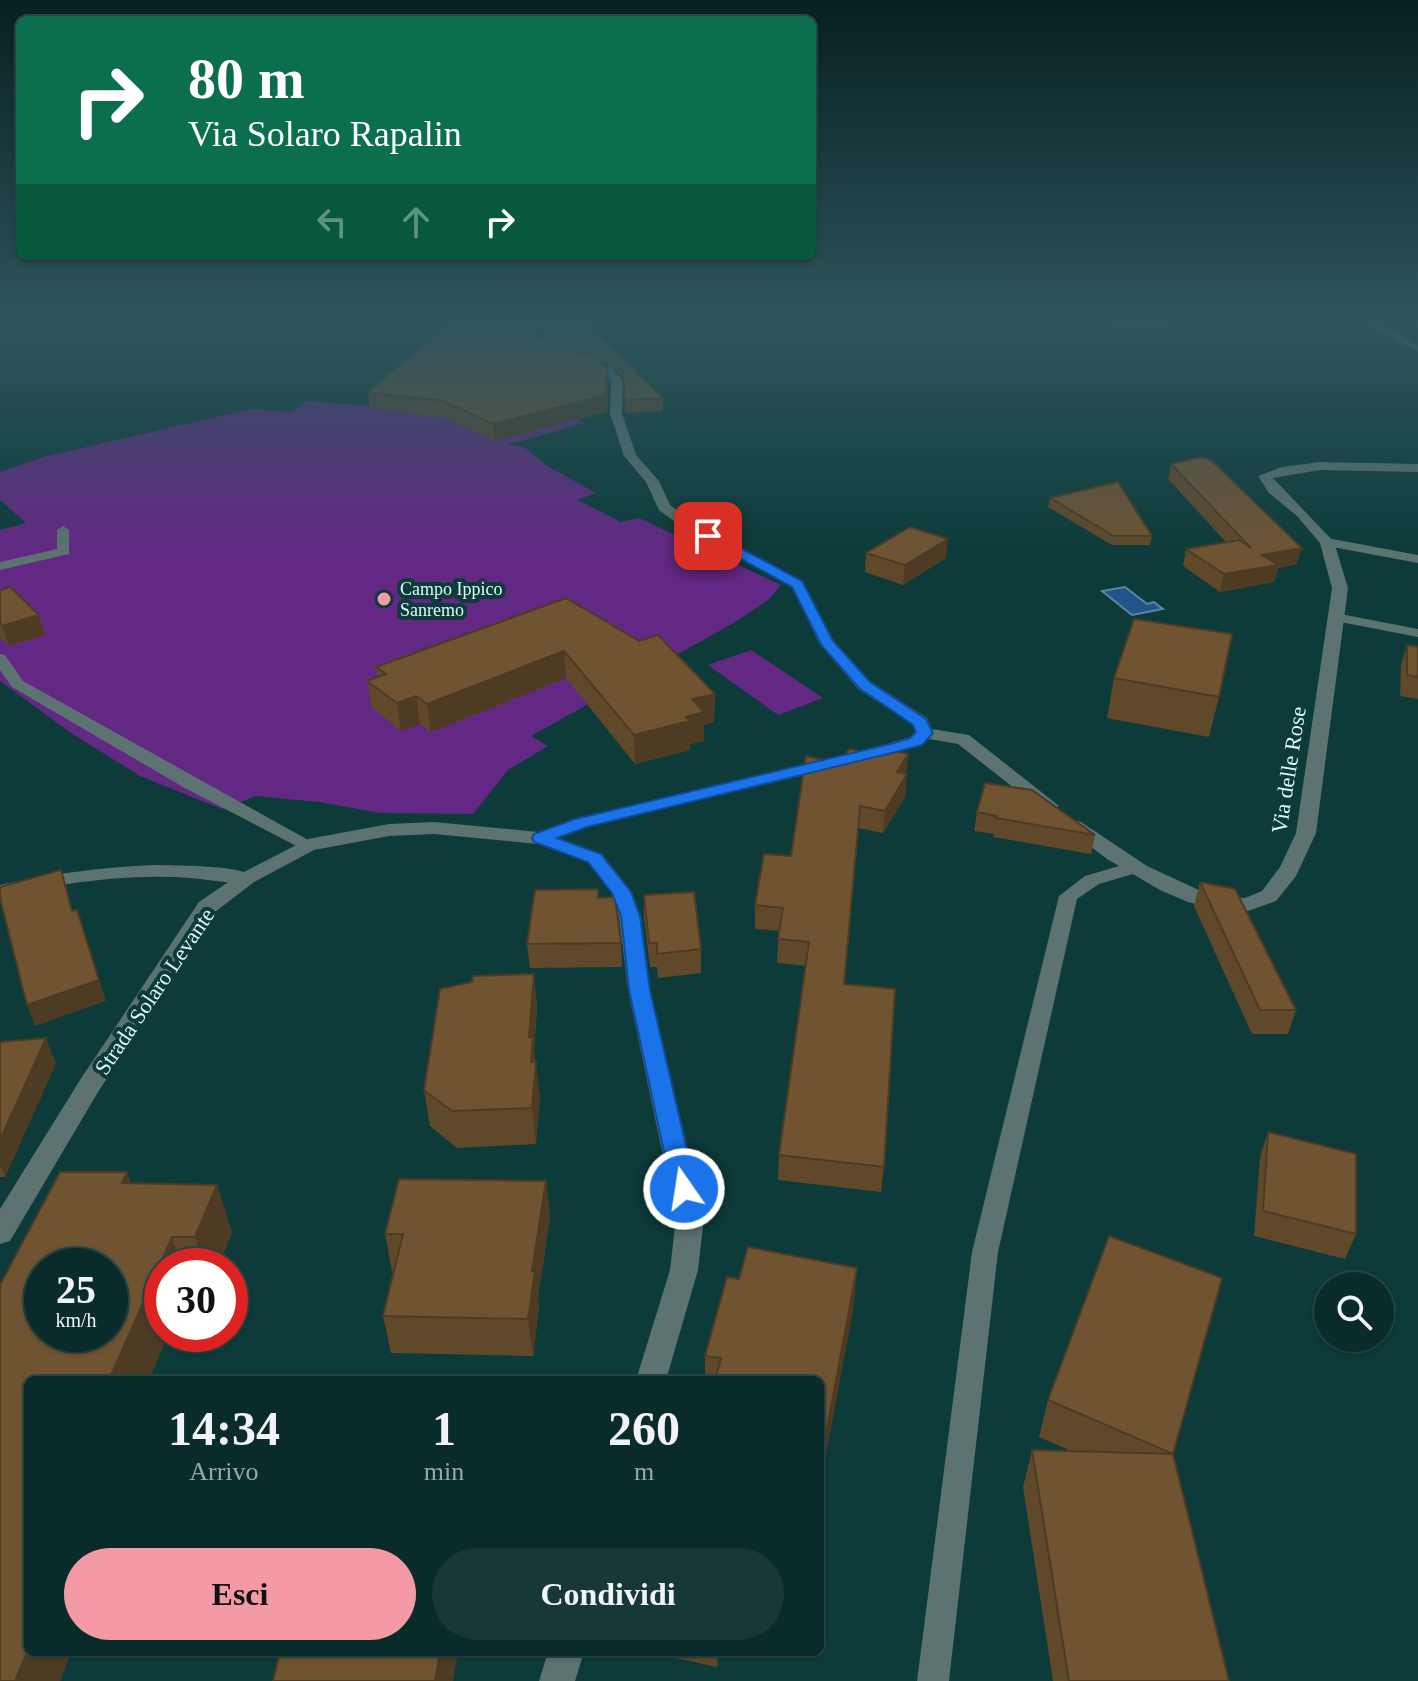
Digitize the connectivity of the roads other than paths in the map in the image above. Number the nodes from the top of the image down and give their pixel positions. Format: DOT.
graph roads {
  1 [pos="616,399"];
  2 [pos="1418,468"];
  3 [pos="63,530"];
  4 [pos="1327,542"];
  5 [pos="1418,559"];
  6 [pos="0,566"];
  7 [pos="1335,617"];
  8 [pos="1418,633"];
  9 [pos="0,658"];
  10 [pos="925,733"];
  11 [pos="541,838"];
  12 [pos="308,845"];
  13 [pos="1136,867"];
  14 [pos="247,878"];
  15 [pos="0,891"];
  16 [pos="0,1233"];
  17 [pos="652,1376"];
  18 [pos="565,1656"];
  19 [pos="557,1681"];
  20 [pos="933,1681"];
  1 -- 10 [label="street"];
  2 -- 4 [label="street, Via delle Rose"];
  3 -- 6 [label="lane"];
  4 -- 5 [label="lane"];
  4 -- 7 [label="street, Via delle Rose"];
  7 -- 8 [label="lane"];
  7 -- 13 [label="street, Via delle Rose"];
  9 -- 12 [label="lane"];
  10 -- 11 [label="street"];
  10 -- 13 [label="street, Via delle Rose"];
  11 -- 12 [label="street, Strada Solaro Levante"];
  11 -- 17 [label="street, Strada Solaro Levante"];
  12 -- 14 [label="street, Strada Solaro Levante"];
  13 -- 20 [label="lane"];
  14 -- 15 [label="lane"];
  14 -- 16 [label="street, Strada Solaro Levante"];
  18 -- 19 [label="street"];
}
